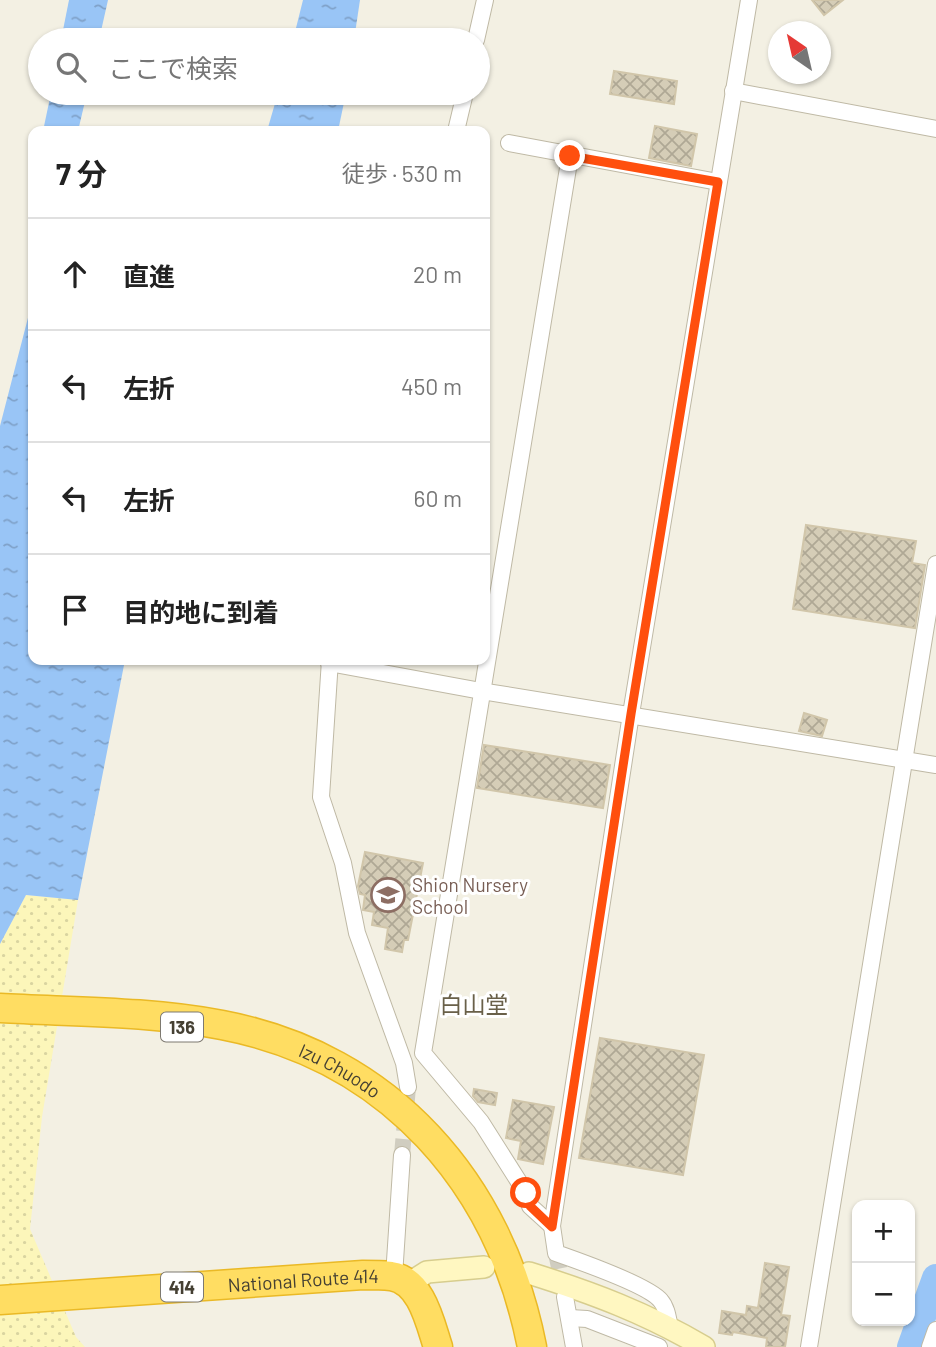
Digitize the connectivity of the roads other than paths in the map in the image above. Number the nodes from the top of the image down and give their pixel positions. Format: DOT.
graph roads {
  1 [pos="485,0"];
  2 [pos="749,0"];
  3 [pos="479,28"];
  4 [pos="733,91"];
  5 [pos="462,105"];
  6 [pos="457,126"];
  7 [pos="936,129"];
  8 [pos="509,144"];
  9 [pos="570,156"];
  10 [pos="718,182"];
  11 [pos="936,564"];
  12 [pos="490,637"];
  13 [pos="330,665"];
  14 [pos="350,665"];
  15 [pos="485,665"];
  16 [pos="481,691"];
  17 [pos="631,714"];
  18 [pos="904,760"];
  19 [pos="936,765"];
  20 [pos="0,1008"];
  21 [pos="0,1016"];
  22 [pos="352,1080"];
  23 [pos="408,1087"];
  24 [pos="402,1156"];
  25 [pos="552,1227"];
  26 [pos="484,1267"];
  27 [pos="529,1273"];
  28 [pos="401,1280"];
  29 [pos="565,1297"];
  30 [pos="0,1300"];
  31 [pos="570,1318"];
  32 [pos="670,1328"];
  33 [pos="936,1329"];
  34 [pos="438,1347"];
  35 [pos="524,1347"];
  36 [pos="532,1347"];
  37 [pos="574,1347"];
  38 [pos="659,1347"];
  39 [pos="704,1347"];
  40 [pos="809,1347"];
  41 [pos="930,1347"];
  1 -- 3 [label="street"];
  2 -- 4 [label="street"];
  4 -- 7 [label="street"];
  4 -- 10 [label="street"];
  5 -- 6 [label="street"];
  8 -- 9 [label="street"];
  9 -- 10 [label="street"];
  9 -- 12 [label="street"];
  10 -- 17 [label="street"];
  11 -- 18 [label="street"];
  13 -- 23 [label="street"];
  14 -- 16 [label="street"];
  15 -- 16 [label="street"];
  16 -- 17 [label="street"];
  16 -- 25 [label="street"];
  17 -- 18 [label="street"];
  17 -- 25 [label="street"];
  18 -- 19 [label="street"];
  18 -- 40 [label="street"];
  20 -- 22 [label="highway, Izu Chuodo / 136"];
  21 -- 22 [label="highway, Izu Chuodo / 136"];
  22 -- 35 [label="highway, Izu Chuodo / 136"];
  22 -- 36 [label="highway, Izu Chuodo / 136"];
  24 -- 28 [label="street"];
  25 -- 32 [label="street"];
  26 -- 28 [label="street"];
  27 -- 32 [label="street"];
  28 -- 30 [label="highway, National Route 414 / 414"];
  28 -- 34 [label="highway"];
  29 -- 31 [label="street"];
  31 -- 37 [label="street"];
  31 -- 38 [label="street"];
  32 -- 39 [label="street"];
  33 -- 41 [label="street"];
}
